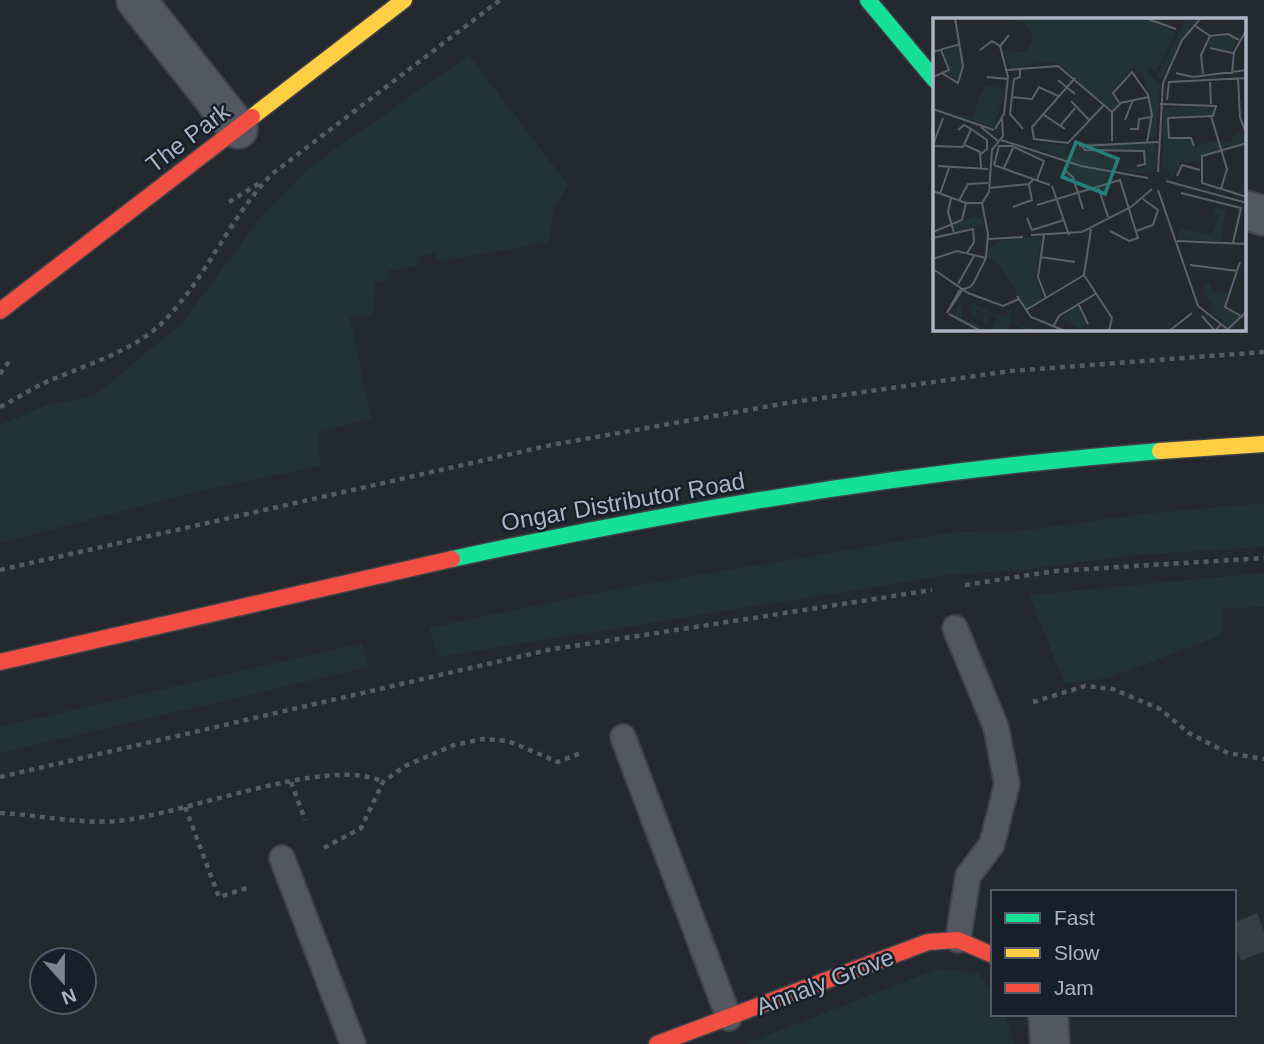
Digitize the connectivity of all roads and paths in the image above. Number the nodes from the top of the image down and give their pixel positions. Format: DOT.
graph roads {
  1 [pos="136,0"];
  2 [pos="404,0"];
  3 [pos="500,0"];
  4 [pos="868,0"];
  5 [pos="933,78"];
  6 [pos="237,129"];
  7 [pos="1246,210"];
  8 [pos="1264,216"];
  9 [pos="0,311"];
  10 [pos="1264,352"];
  11 [pos="0,407"];
  12 [pos="1264,444"];
  13 [pos="1264,558"];
  14 [pos="0,570"];
  15 [pos="959,586"];
  16 [pos="945,588"];
  17 [pos="955,628"];
  18 [pos="0,662"];
  19 [pos="992,718"];
  20 [pos="623,737"];
  21 [pos="1264,759"];
  22 [pos="0,777"];
  23 [pos="383,782"];
  24 [pos="185,807"];
  25 [pos="0,813"];
  26 [pos="317,851"];
  27 [pos="285,866"];
  28 [pos="958,940"];
  29 [pos="991,954"];
  30 [pos="729,1018"];
  31 [pos="354,1044"];
  32 [pos="657,1044"];
  1 -- 6 [label="street"];
  2 -- 6 [label="street, The Park"];
  3 -- 11 [label="path"];
  4 -- 5 [label="street"];
  6 -- 9 [label="street, The Park"];
  7 -- 8 [label="street"];
  10 -- 14 [label="path"];
  12 -- 18 [label="street, Ongar Distributor Road"];
  13 -- 15 [label="path"];
  16 -- 22 [label="path"];
  17 -- 19 [label="lane"];
  19 -- 21 [label="path"];
  19 -- 28 [label="lane"];
  20 -- 23 [label="path"];
  20 -- 30 [label="lane"];
  23 -- 24 [label="path"];
  23 -- 26 [label="path"];
  24 -- 25 [label="path"];
  24 -- 27 [label="path"];
  27 -- 31 [label="lane"];
  28 -- 29 [label="street, Annaly Grove"];
  28 -- 30 [label="street, Annaly Grove"];
  30 -- 32 [label="street, Annaly Grove"];
}
